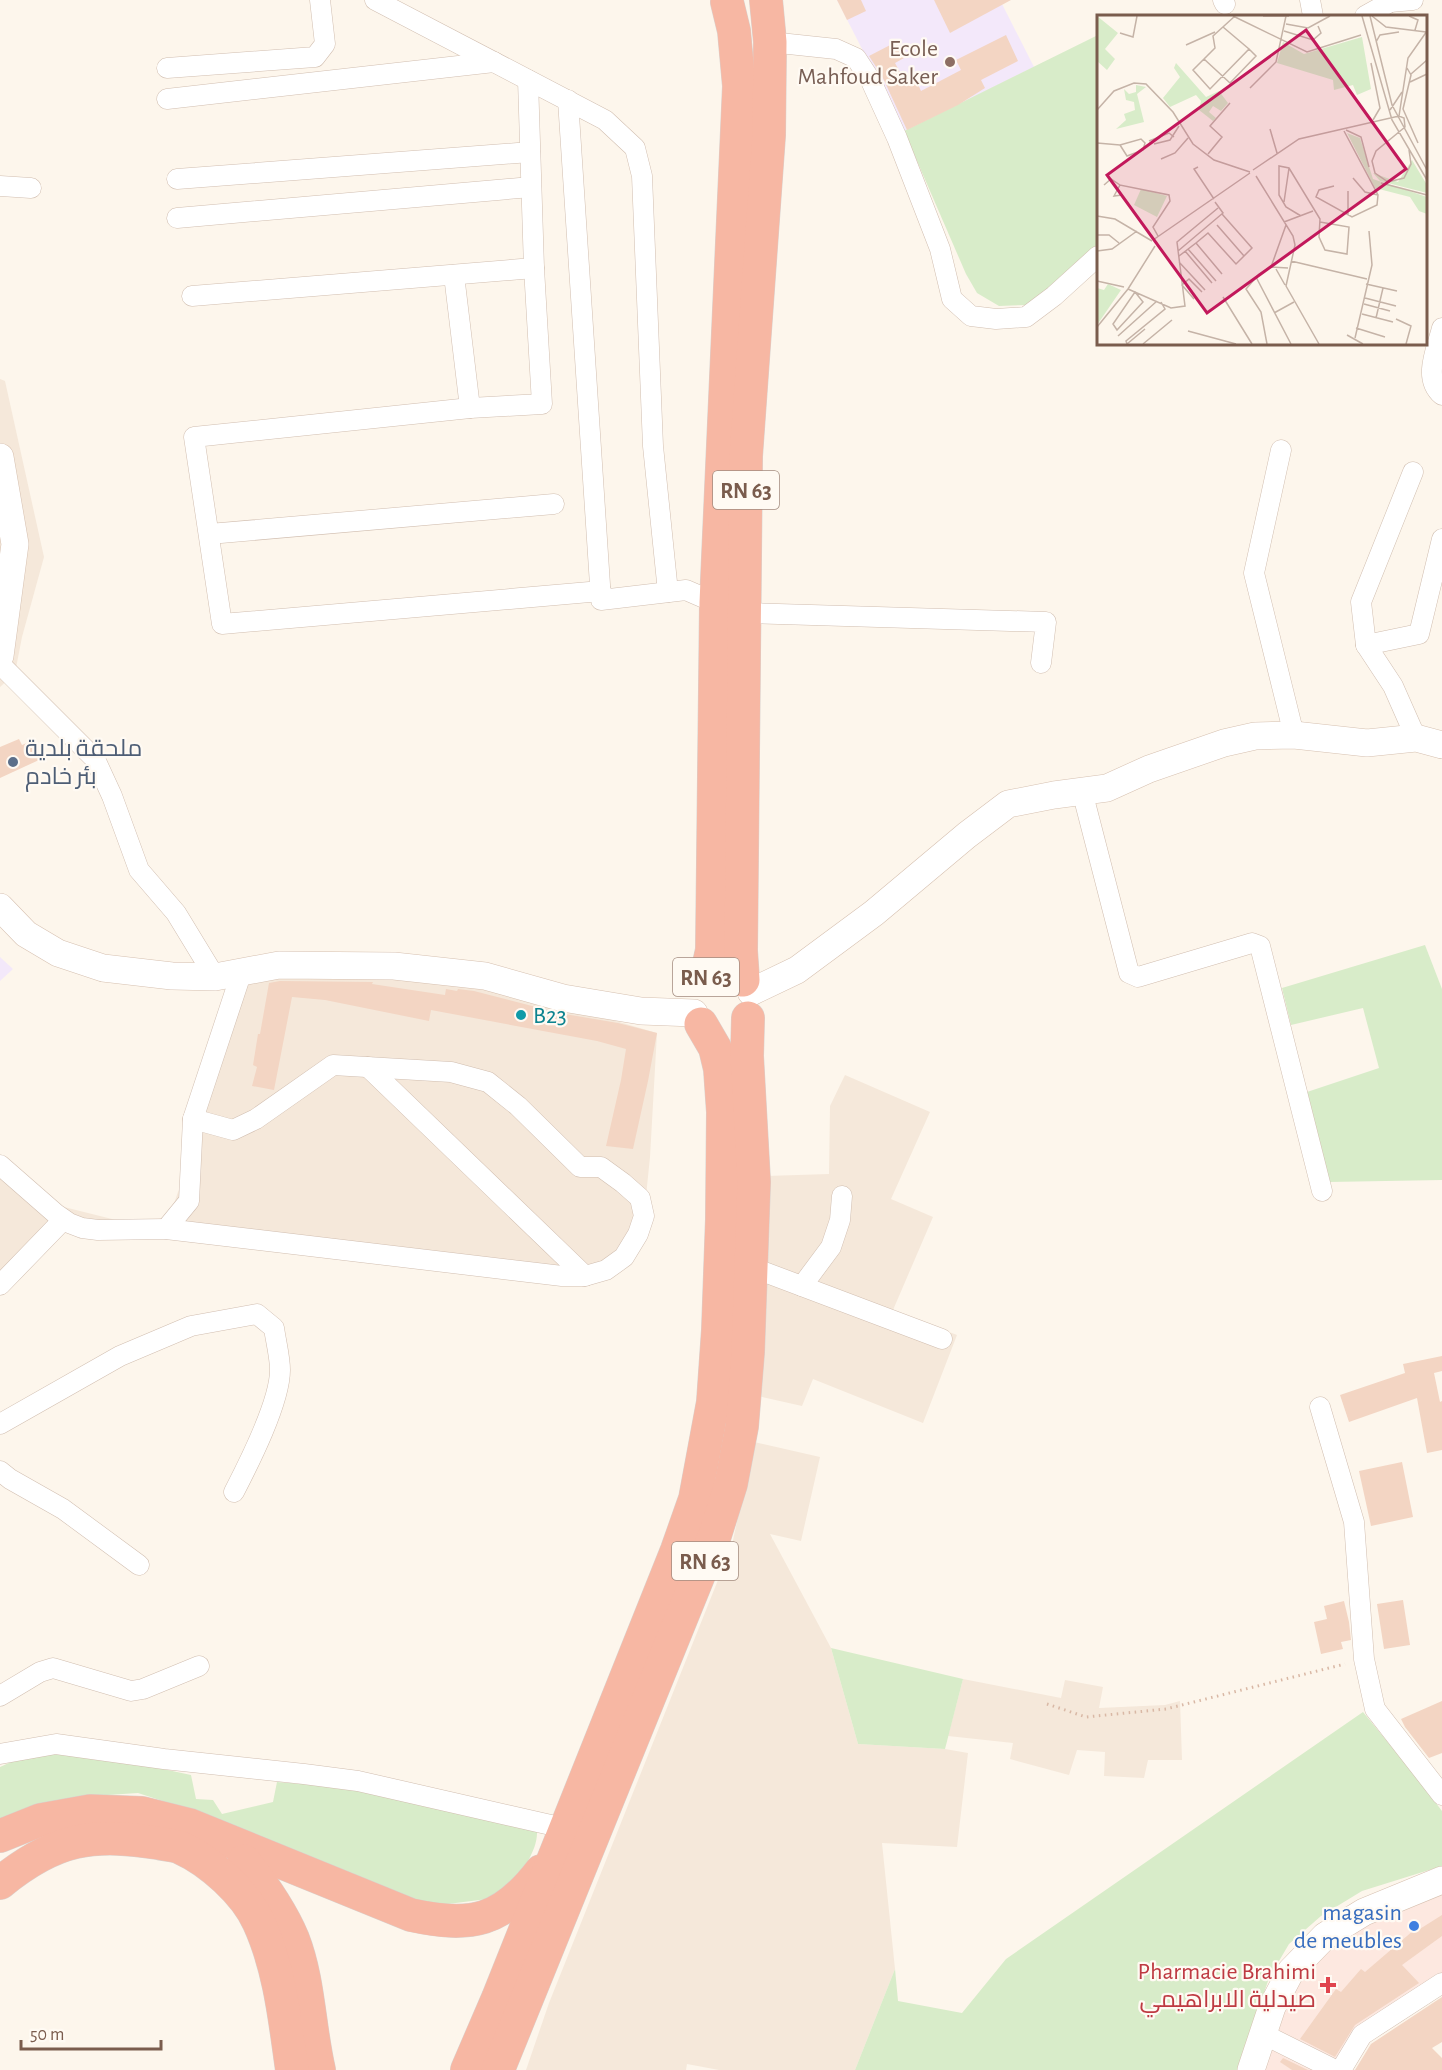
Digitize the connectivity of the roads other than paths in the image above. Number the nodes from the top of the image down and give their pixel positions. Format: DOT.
graph roads {
  1 [pos="320,0"];
  2 [pos="375,0"];
  3 [pos="759,0"];
  4 [pos="766,0"];
  5 [pos="1310,0"];
  6 [pos="1413,0"];
  7 [pos="726,1"];
  8 [pos="1390,1"];
  9 [pos="1313,15"];
  10 [pos="1367,15"];
  11 [pos="770,42"];
  12 [pos="494,62"];
  13 [pos="167,68"];
  14 [pos="528,80"];
  15 [pos="167,99"];
  16 [pos="568,100"];
  17 [pos="530,152"];
  18 [pos="177,179"];
  19 [pos="0,186"];
  20 [pos="531,187"];
  21 [pos="31,188"];
  22 [pos="177,218"];
  23 [pos="1097,257"];
  24 [pos="534,268"];
  25 [pos="454,275"];
  26 [pos="192,296"];
  27 [pos="1442,328"];
  28 [pos="1442,395"];
  29 [pos="470,408"];
  30 [pos="1281,450"];
  31 [pos="0,457"];
  32 [pos="1413,472"];
  33 [pos="554,504"];
  34 [pos="5,508"];
  35 [pos="209,534"];
  36 [pos="1442,539"];
  37 [pos="601,591"];
  38 [pos="668,592"];
  39 [pos="730,608"];
  40 [pos="1366,645"];
  41 [pos="0,656"];
  42 [pos="1041,663"];
  43 [pos="0,664"];
  44 [pos="1294,735"];
  45 [pos="1416,738"];
  46 [pos="1442,745"];
  47 [pos="1082,791"];
  48 [pos="0,907"];
  49 [pos="242,971"];
  50 [pos="215,977"];
  51 [pos="706,977"];
  52 [pos="747,997"];
  53 [pos="698,1018"];
  54 [pos="368,1067"];
  55 [pos="193,1119"];
  56 [pos="0,1165"];
  57 [pos="1322,1191"];
  58 [pos="842,1196"];
  59 [pos="63,1220"];
  60 [pos="166,1229"];
  61 [pos="751,1267"];
  62 [pos="585,1276"];
  63 [pos="0,1285"];
  64 [pos="802,1286"];
  65 [pos="942,1339"];
  66 [pos="1320,1407"];
  67 [pos="0,1424"];
  68 [pos="0,1471"];
  69 [pos="234,1492"];
  70 [pos="138,1565"];
  71 [pos="199,1666"];
  72 [pos="0,1696"];
  73 [pos="0,1754"];
  74 [pos="1442,1795"];
  75 [pos="0,1836"];
  76 [pos="222,1838"];
  77 [pos="560,1840"];
  78 [pos="1442,1880"];
  79 [pos="0,1883"];
  80 [pos="1442,1983"];
  81 [pos="1263,2034"];
  82 [pos="292,2070"];
  83 [pos="319,2070"];
  84 [pos="467,2070"];
  85 [pos="498,2070"];
  86 [pos="1251,2070"];
  87 [pos="1335,2070"];
  88 [pos="1341,2070"];
  1 -- 13 [label="street"];
  2 -- 12 [label="street"];
  3 -- 7 [label="highway, RN 63"];
  4 -- 11 [label="highway, RN 63"];
  5 -- 9 [label="street"];
  6 -- 8 [label="street"];
  7 -- 39 [label="highway, RN 63"];
  8 -- 10 [label="street"];
  11 -- 23 [label="street"];
  11 -- 39 [label="highway, RN 63"];
  12 -- 14 [label="street"];
  12 -- 15 [label="street"];
  14 -- 16 [label="street"];
  14 -- 17 [label="street"];
  16 -- 37 [label="street"];
  16 -- 38 [label="street"];
  17 -- 18 [label="street"];
  17 -- 20 [label="street"];
  19 -- 21 [label="street"];
  20 -- 22 [label="street"];
  20 -- 24 [label="street"];
  24 -- 25 [label="street"];
  24 -- 29 [label="street"];
  25 -- 26 [label="street"];
  25 -- 29 [label="street"];
  27 -- 28 [label="street"];
  29 -- 35 [label="street"];
  30 -- 44 [label="street"];
  31 -- 34 [label="street"];
  32 -- 40 [label="street"];
  33 -- 35 [label="street"];
  34 -- 41 [label="street"];
  35 -- 37 [label="street"];
  36 -- 40 [label="street"];
  37 -- 38 [label="street"];
  38 -- 39 [label="street"];
  39 -- 42 [label="street"];
  39 -- 51 [label="highway, RN 63"];
  39 -- 52 [label="highway, RN 63"];
  40 -- 45 [label="street"];
  43 -- 50 [label="street"];
  44 -- 45 [label="street"];
  44 -- 47 [label="street"];
  45 -- 46 [label="street"];
  47 -- 52 [label="street"];
  47 -- 57 [label="street"];
  48 -- 50 [label="street"];
  49 -- 50 [label="street"];
  49 -- 53 [label="street"];
  49 -- 55 [label="street"];
  51 -- 52 [label="highway, RN 63"];
  51 -- 53 [label="highway, RN 63"];
  52 -- 53 [label="highway, RN 63"];
  52 -- 61 [label="highway, RN 63"];
  53 -- 77 [label="highway, RN 63"];
  54 -- 55 [label="street"];
  54 -- 62 [label="street"];
  54 -- 62 [label="street"];
  55 -- 60 [label="street"];
  56 -- 59 [label="street"];
  58 -- 64 [label="street"];
  59 -- 60 [label="street"];
  59 -- 63 [label="street"];
  60 -- 62 [label="street"];
  61 -- 64 [label="street"];
  61 -- 85 [label="highway, RN 63"];
  64 -- 65 [label="street"];
  66 -- 74 [label="street"];
  67 -- 69 [label="street"];
  68 -- 70 [label="street"];
  71 -- 72 [label="street"];
  73 -- 77 [label="street"];
  75 -- 76 [label="highway"];
  76 -- 77 [label="highway"];
  76 -- 83 [label="highway"];
  77 -- 84 [label="highway, RN 63"];
  78 -- 81 [label="street"];
  79 -- 82 [label="highway"];
  80 -- 88 [label="street"];
  81 -- 86 [label="street"];
  81 -- 87 [label="street"];
}
